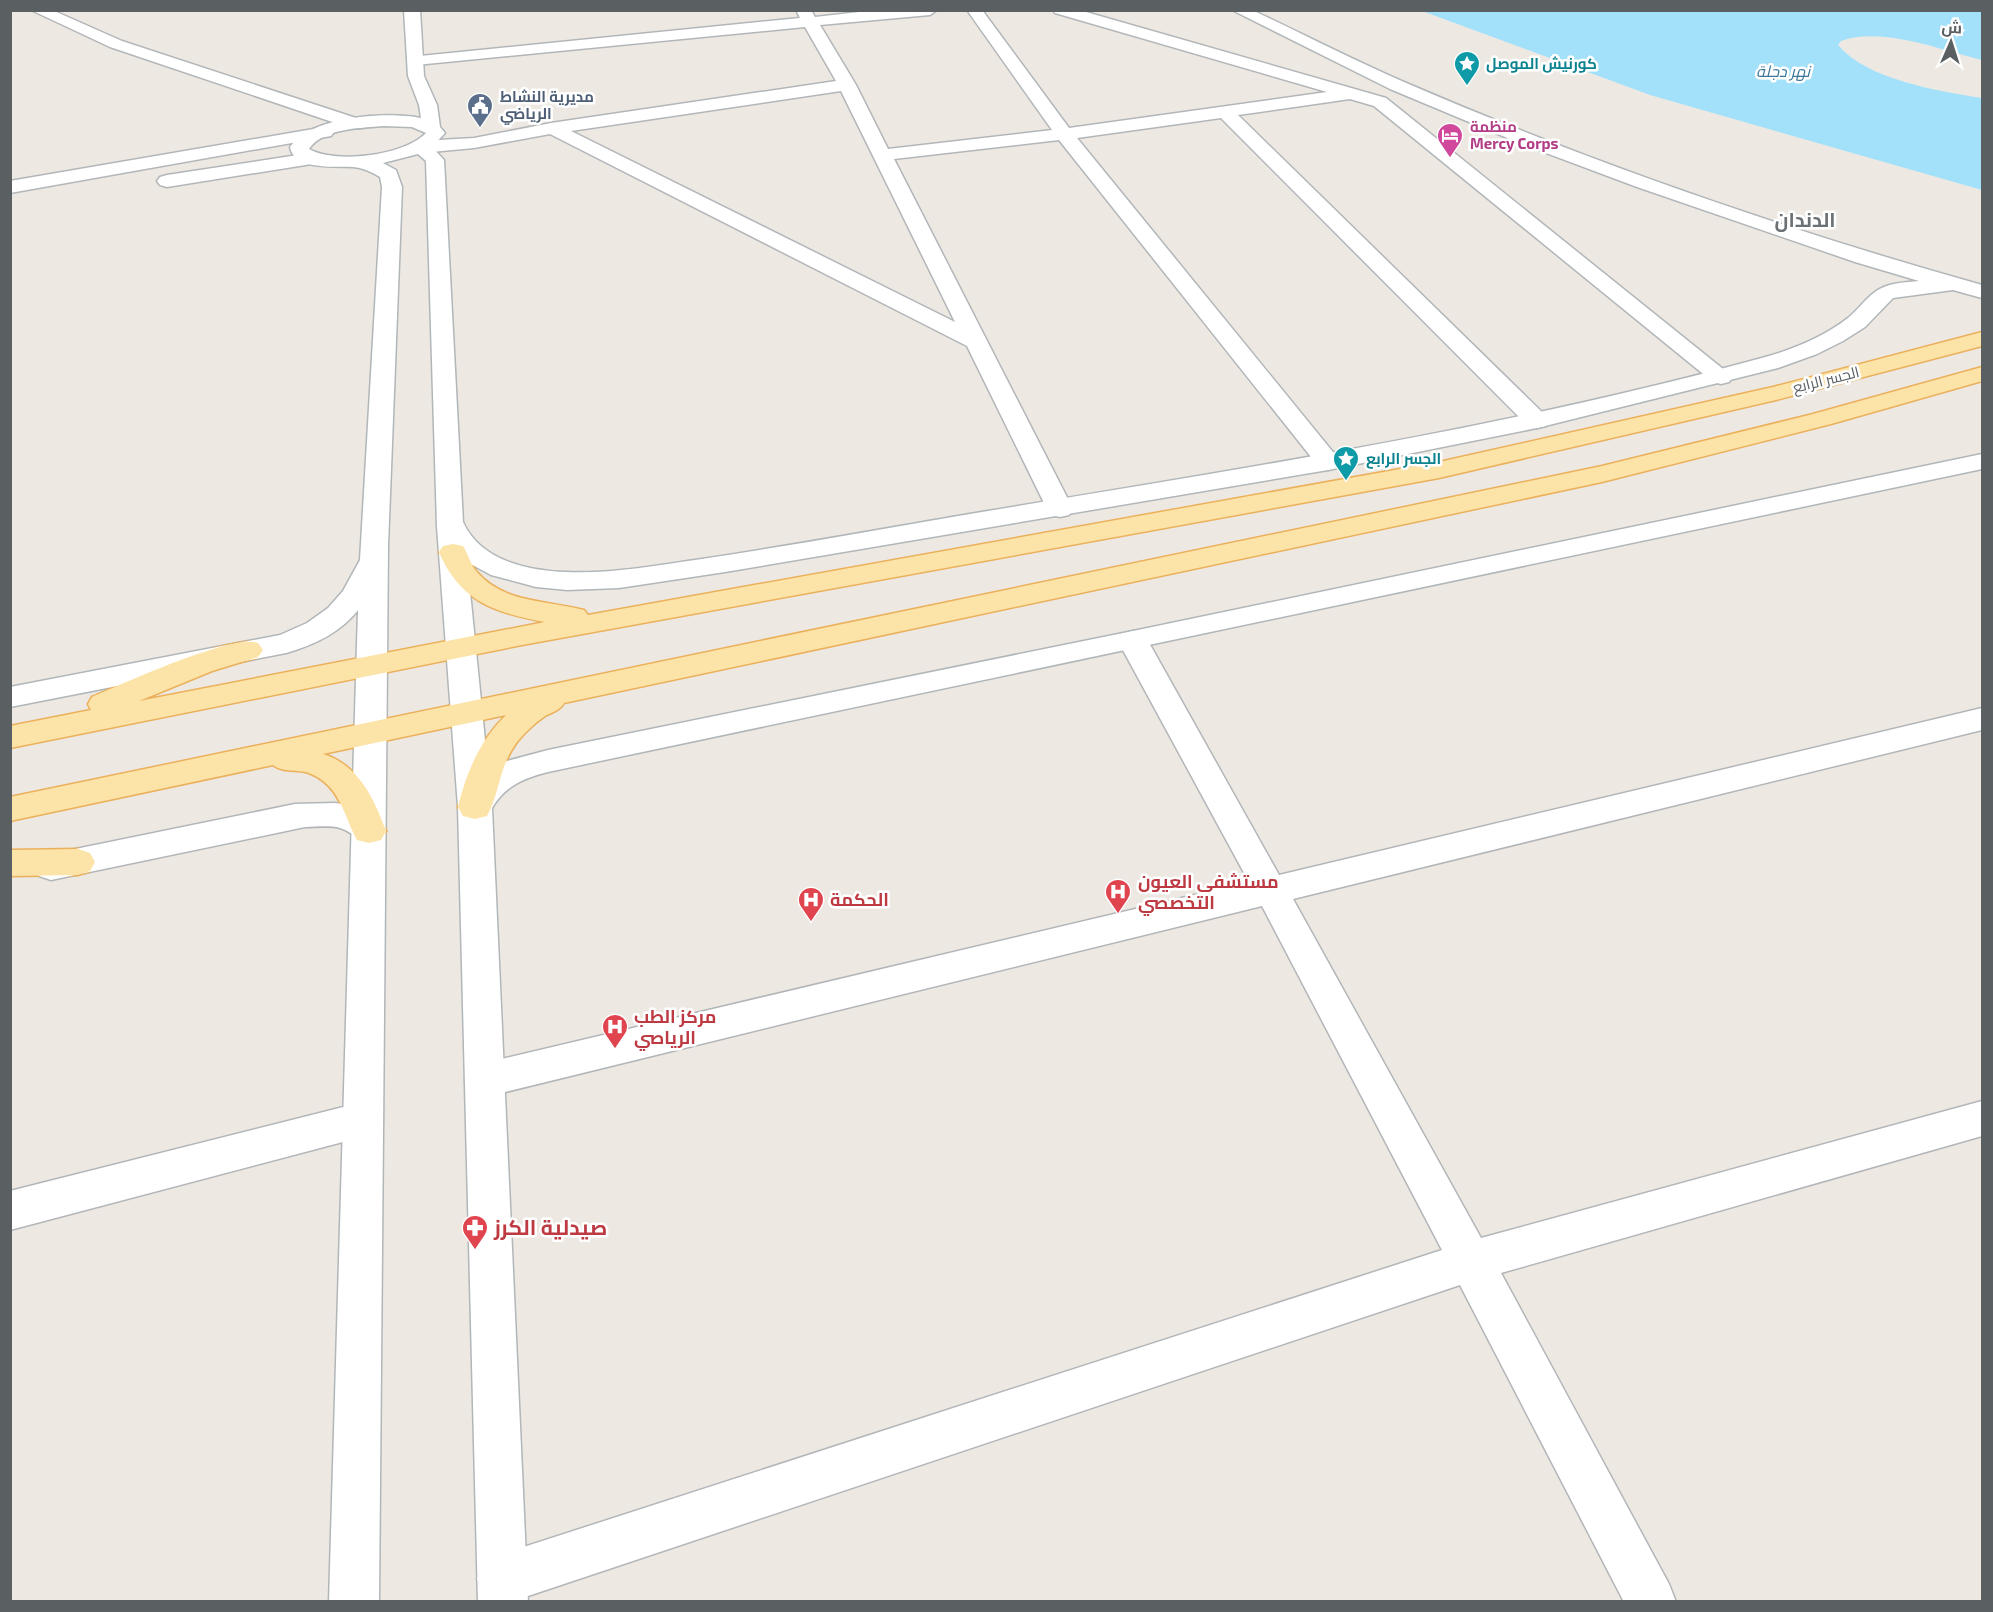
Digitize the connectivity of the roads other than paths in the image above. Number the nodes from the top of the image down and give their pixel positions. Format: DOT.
graph roads {
  1 [pos="38,10"];
  2 [pos="412,10"];
  3 [pos="930,10"];
  4 [pos="974,10"];
  5 [pos="1060,10"];
  6 [pos="1239,10"];
  7 [pos="1266,10"];
  8 [pos="805,16"];
  9 [pos="416,68"];
  10 [pos="1376,75"];
  11 [pos="847,85"];
  12 [pos="1356,94"];
  13 [pos="1419,95"];
  14 [pos="1225,112"];
  15 [pos="361,123"];
  16 [pos="551,128"];
  17 [pos="325,132"];
  18 [pos="428,134"];
  19 [pos="1064,134"];
  20 [pos="883,155"];
  21 [pos="310,159"];
  22 [pos="351,161"];
  23 [pos="149,183"];
  24 [pos="10,187"];
  25 [pos="80,194"];
  26 [pos="10,204"];
  27 [pos="1834,230"];
  28 [pos="1862,258"];
  29 [pos="1953,284"];
  30 [pos="1983,292"];
  31 [pos="1886,293"];
  32 [pos="1983,339"];
  33 [pos="976,342"];
  34 [pos="1983,374"];
  35 [pos="1720,377"];
  36 [pos="1537,421"];
  37 [pos="1328,462"];
  38 [pos="1983,462"];
  39 [pos="1060,509"];
  40 [pos="451,537"];
  41 [pos="374,557"];
  42 [pos="657,611"];
  43 [pos="1133,642"];
  44 [pos="461,647"];
  45 [pos="248,650"];
  46 [pos="372,664"];
  47 [pos="590,686"];
  48 [pos="10,696"];
  49 [pos="467,713"];
  50 [pos="1983,719"];
  51 [pos="370,734"];
  52 [pos="10,736"];
  53 [pos="203,769"];
  54 [pos="475,807"];
  55 [pos="10,809"];
  56 [pos="369,831"];
  57 [pos="78,862"];
  58 [pos="10,863"];
  59 [pos="10,875"];
  60 [pos="1272,892"];
  61 [pos="485,1080"];
  62 [pos="1983,1118"];
  63 [pos="363,1120"];
  64 [pos="10,1211"];
  65 [pos="1472,1261"];
  66 [pos="503,1590"];
  67 [pos="354,1602"];
  68 [pos="1651,1602"];
  1 -- 15 [label="street"];
  2 -- 9 [label="street"];
  3 -- 8 [label="street"];
  4 -- 19 [label="street"];
  5 -- 12 [label="street"];
  6 -- 10 [label="street"];
  7 -- 27 [label="street"];
  8 -- 9 [label="street"];
  8 -- 11 [label="street"];
  9 -- 15 [label="street"];
  9 -- 18 [label="street"];
  10 -- 12 [label="street"];
  10 -- 13 [label="street"];
  11 -- 16 [label="street"];
  11 -- 20 [label="street"];
  12 -- 13 [label="street"];
  12 -- 14 [label="street"];
  12 -- 35 [label="street"];
  13 -- 28 [label="street"];
  14 -- 19 [label="street"];
  14 -- 36 [label="street"];
  15 -- 17 [label="street"];
  15 -- 18 [label="street"];
  16 -- 18 [label="street"];
  16 -- 33 [label="street"];
  17 -- 21 [label="street"];
  17 -- 24 [label="street"];
  18 -- 22 [label="street"];
  18 -- 40 [label="street"];
  19 -- 20 [label="street"];
  19 -- 37 [label="street"];
  20 -- 33 [label="street"];
  21 -- 22 [label="street"];
  21 -- 23 [label="street"];
  22 -- 41 [label="street"];
  25 -- 26 [label="street"];
  28 -- 29 [label="street"];
  28 -- 31 [label="street"];
  29 -- 30 [label="street"];
  29 -- 31 [label="street"];
  31 -- 35 [label="street"];
  32 -- 42 [label="main road, الجسر الرابع"];
  33 -- 39 [label="street"];
  34 -- 47 [label="main road, الجسر الرابع"];
  35 -- 36 [label="street"];
  36 -- 37 [label="street"];
  37 -- 39 [label="street"];
  38 -- 43 [label="street"];
  39 -- 40 [label="street"];
  40 -- 42 [label="main road"];
  40 -- 44 [label="street"];
  41 -- 45 [label="street"];
  41 -- 46 [label="street"];
  42 -- 44 [label="main road"];
  43 -- 54 [label="street"];
  43 -- 60 [label="street"];
  44 -- 46 [label="main road"];
  44 -- 49 [label="street"];
  45 -- 48 [label="street"];
  45 -- 52 [label="main road"];
  46 -- 51 [label="street"];
  46 -- 52 [label="main road"];
  47 -- 49 [label="main road"];
  47 -- 54 [label="main road"];
  49 -- 51 [label="main road"];
  49 -- 54 [label="street"];
  50 -- 60 [label="street"];
  51 -- 53 [label="main road"];
  51 -- 56 [label="street"];
  53 -- 55 [label="main road"];
  53 -- 56 [label="main road"];
  54 -- 61 [label="street"];
  56 -- 57 [label="street"];
  56 -- 63 [label="street"];
  57 -- 58 [label="main road"];
  57 -- 59 [label="street"];
  60 -- 61 [label="street"];
  60 -- 65 [label="street"];
  61 -- 66 [label="street"];
  62 -- 65 [label="street"];
  63 -- 64 [label="street"];
  63 -- 67 [label="street"];
  65 -- 66 [label="street"];
  65 -- 68 [label="street"];
}
